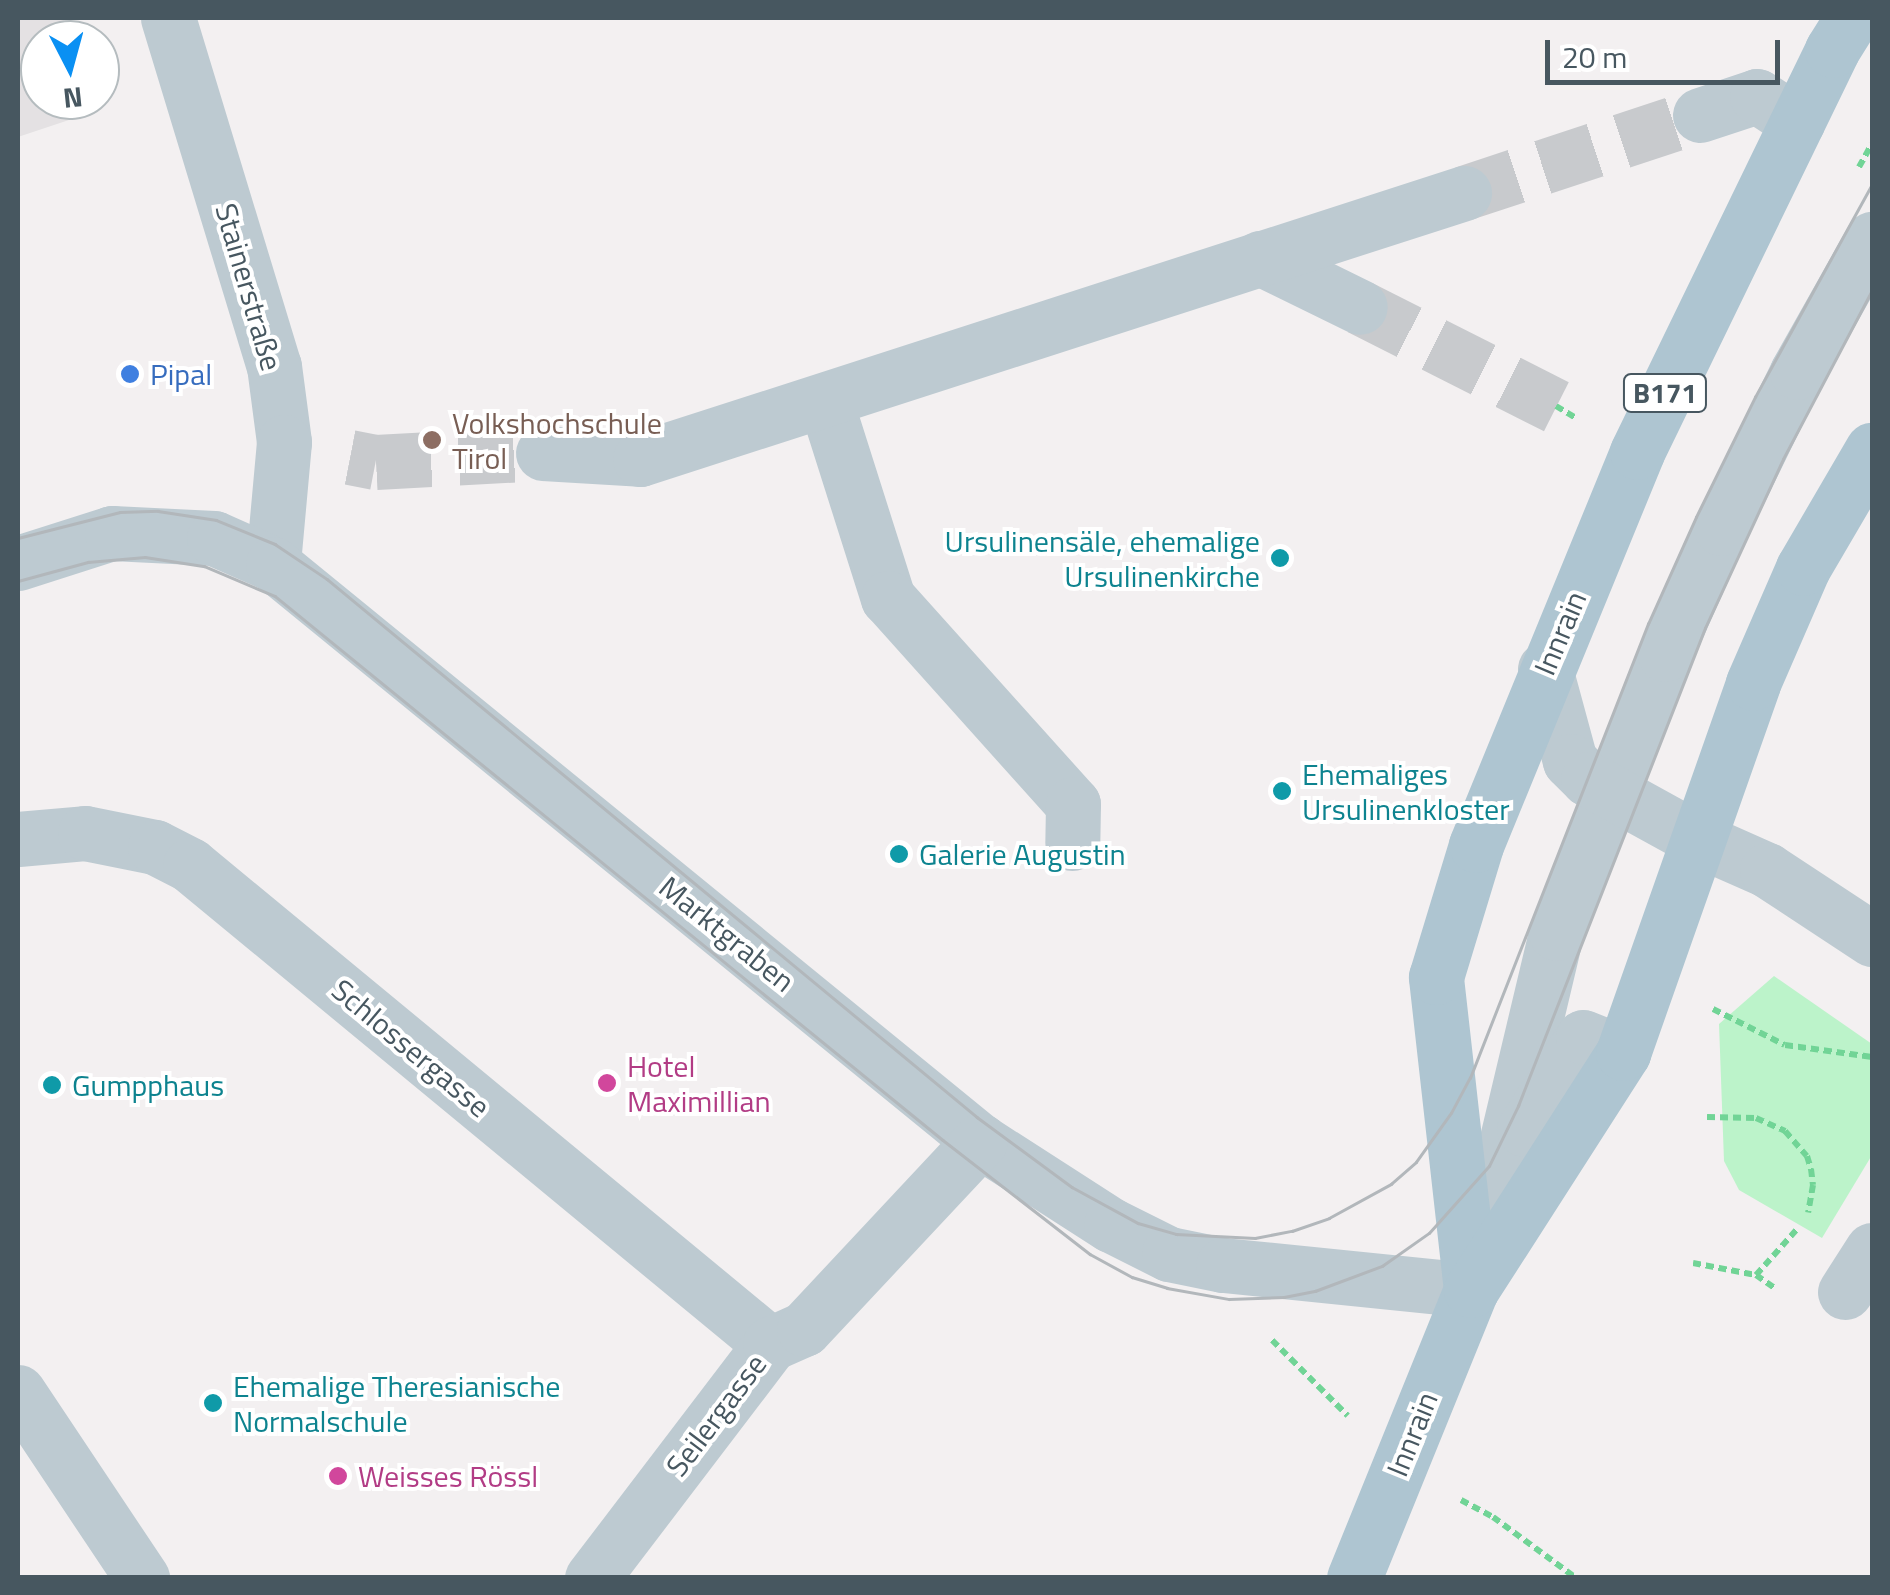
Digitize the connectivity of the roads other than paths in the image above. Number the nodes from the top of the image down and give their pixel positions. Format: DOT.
graph roads {
  1 [pos="168,18"];
  2 [pos="1852,18"];
  3 [pos="1700,115"];
  4 [pos="1797,122"];
  5 [pos="1464,193"];
  6 [pos="1872,240"];
  7 [pos="1260,258"];
  8 [pos="1360,307"];
  9 [pos="826,402"];
  10 [pos="1872,450"];
  11 [pos="543,454"];
  12 [pos="18,563"];
  13 [pos="273,564"];
  14 [pos="1544,669"];
  15 [pos="1610,793"];
  16 [pos="18,839"];
  17 [pos="1697,839"];
  18 [pos="1072,843"];
  19 [pos="1872,939"];
  20 [pos="1622,1053"];
  21 [pos="980,1142"];
  22 [pos="1500,1165"];
  23 [pos="1472,1290"];
  24 [pos="770,1344"];
  25 [pos="18,1392"];
  26 [pos="142,1578"];
  27 [pos="592,1578"];
  28 [pos="1354,1578"];
  1 -- 13 [label="street, Stainerstraße"];
  2 -- 4 [label="main road, Innrain / B171"];
  3 -- 4 [label="street"];
  4 -- 14 [label="main road, Innrain / B171"];
  5 -- 7 [label="street"];
  6 -- 15 [label="street"];
  7 -- 8 [label="street"];
  7 -- 9 [label="street"];
  9 -- 11 [label="street"];
  9 -- 18 [label="street"];
  10 -- 17 [label="main road, Innrain / B171"];
  12 -- 13 [label="street, Marktgraben"];
  13 -- 21 [label="street, Marktgraben"];
  14 -- 15 [label="street"];
  14 -- 23 [label="main road, Innrain / B171"];
  15 -- 17 [label="street"];
  15 -- 22 [label="street"];
  16 -- 24 [label="street, Schlossergasse"];
  17 -- 19 [label="street"];
  17 -- 20 [label="main road, Innrain / B171"];
  20 -- 22 [label="street"];
  20 -- 23 [label="main road, Innrain / B171"];
  21 -- 23 [label="street, Marktgraben"];
  21 -- 24 [label="street, Seilergasse"];
  22 -- 23 [label="street"];
  23 -- 28 [label="main road, Innrain / B171"];
  24 -- 27 [label="street, Seilergasse"];
  25 -- 26 [label="street"];
}
